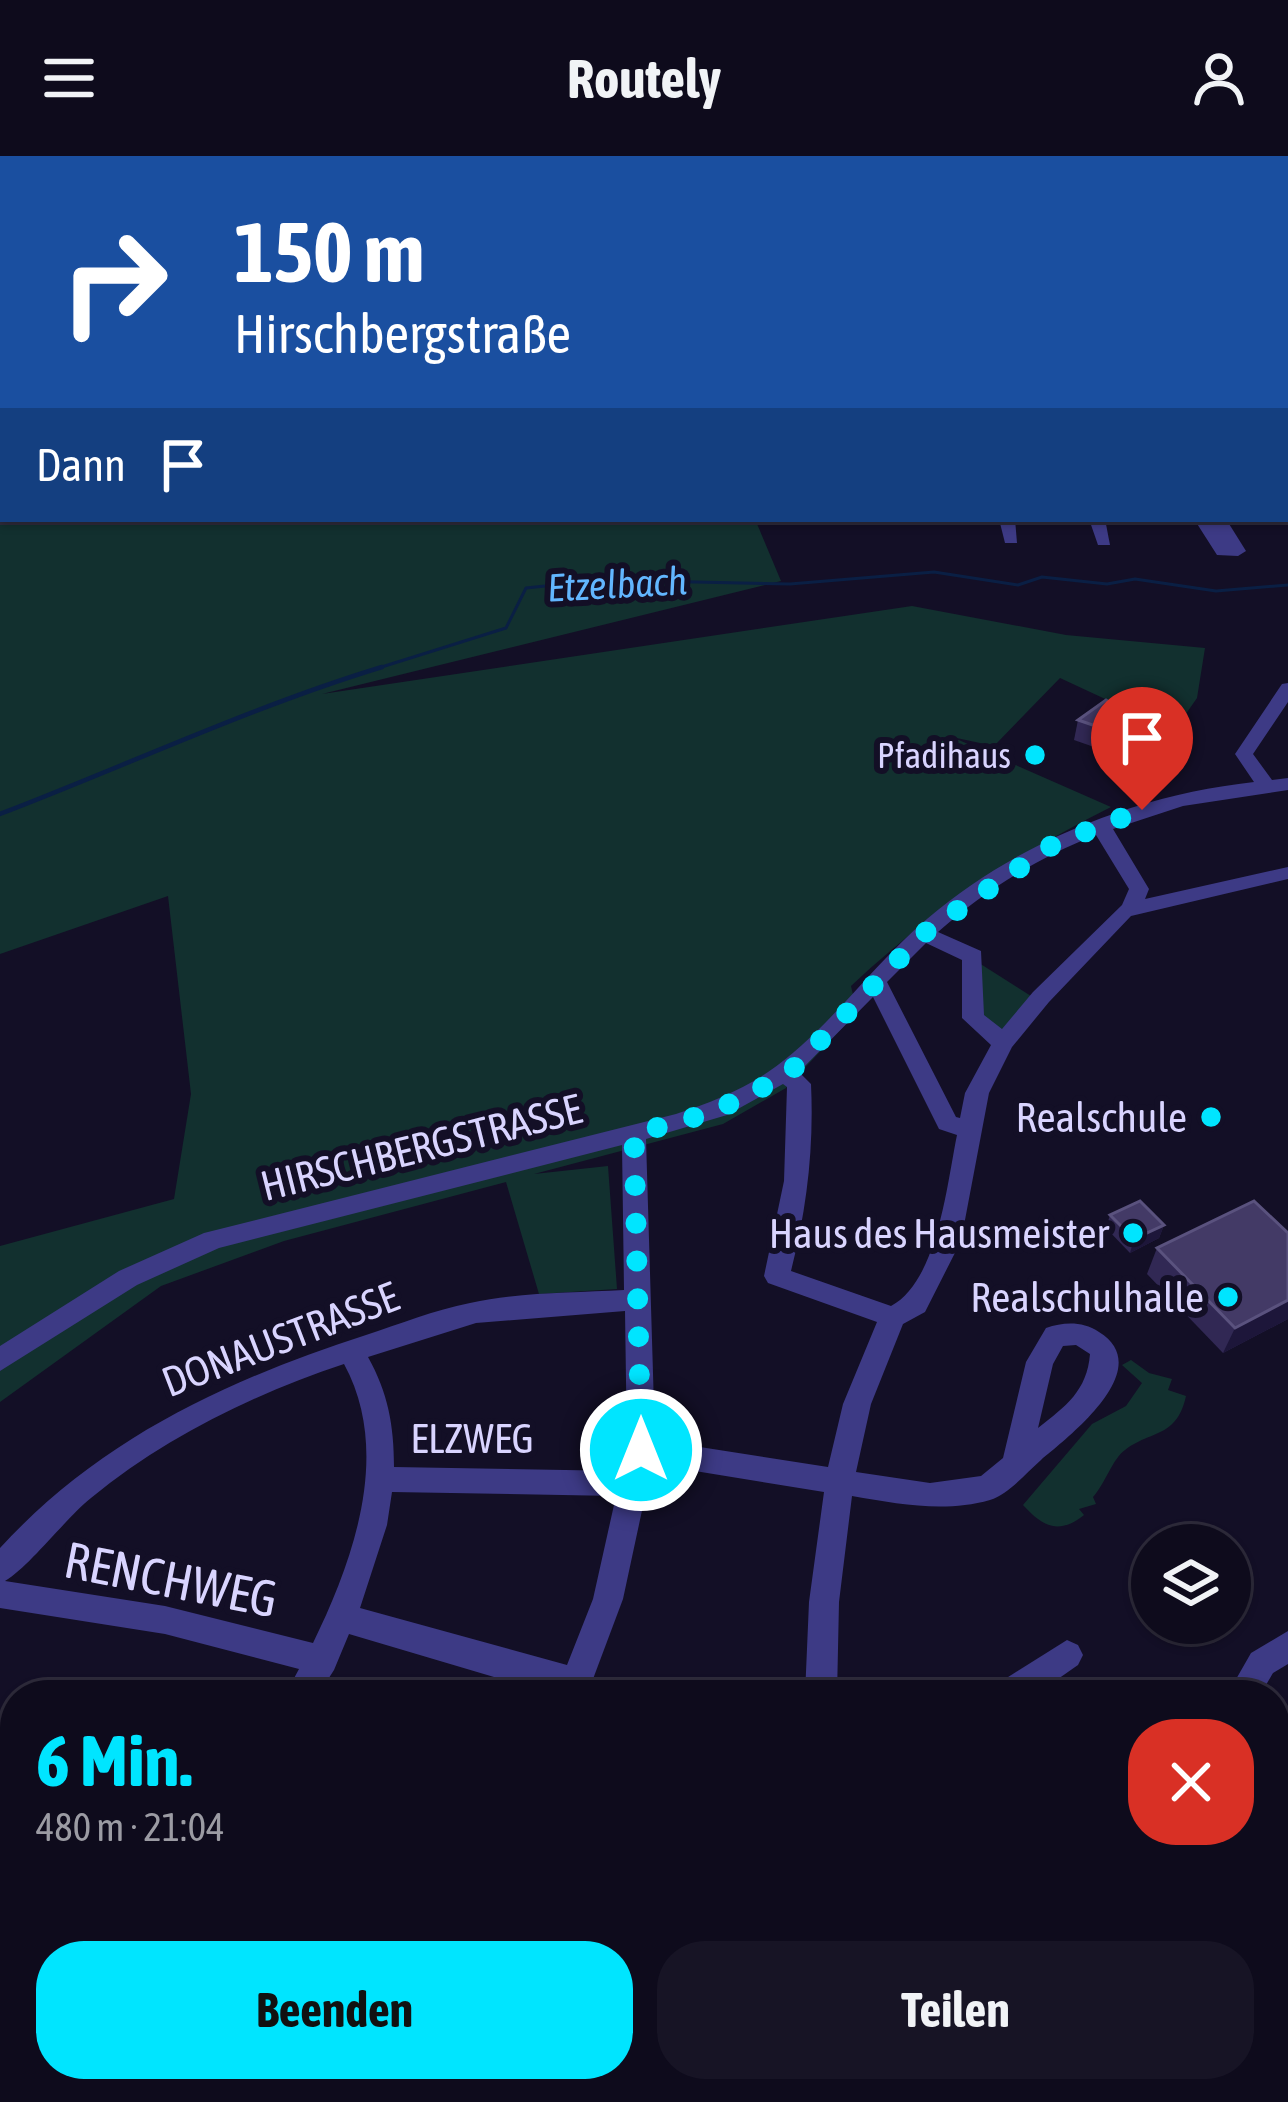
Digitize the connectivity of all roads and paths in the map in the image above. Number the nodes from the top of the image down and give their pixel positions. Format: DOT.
graph roads {
  1 [pos="1008,522"];
  2 [pos="1098,522"];
  3 [pos="1204,522"];
  4 [pos="1220,522"];
  5 [pos="1011,540"];
  6 [pos="1104,542"];
  7 [pos="1288,688"];
  8 [pos="1277,785"];
  9 [pos="1101,826"];
  10 [pos="1288,873"];
  11 [pos="1131,908"];
  12 [pos="923,934"];
  13 [pos="876,982"];
  14 [pos="1003,1042"];
  15 [pos="787,1075"];
  16 [pos="966,1129"];
  17 [pos="634,1134"];
  18 [pos="640,1299"];
  19 [pos="892,1317"];
  20 [pos="351,1351"];
  21 [pos="0,1360"];
  22 [pos="641,1450"];
  23 [pos="1016,1464"];
  24 [pos="380,1479"];
  25 [pos="840,1479"];
  26 [pos="636,1484"];
  27 [pos="0,1569"];
  28 [pos="0,1594"];
  29 [pos="344,1618"];
  30 [pos="1288,1646"];
  31 [pos="1067,1655"];
  32 [pos="323,1660"];
  33 [pos="310,1680"];
  34 [pos="544,1680"];
  35 [pos="576,1680"];
  36 [pos="821,1680"];
  37 [pos="1030,1680"];
  38 [pos="1252,1680"];
  1 -- 5 [label="street"];
  2 -- 6 [label="street"];
  3 -- 4 [label="street"];
  7 -- 8 [label="street"];
  8 -- 9 [label="street, HIRSCHBERGSTRASSE"];
  9 -- 11 [label="street"];
  9 -- 12 [label="street, HIRSCHBERGSTRASSE"];
  10 -- 11 [label="street"];
  11 -- 14 [label="street"];
  12 -- 13 [label="street, HIRSCHBERGSTRASSE"];
  12 -- 14 [label="street"];
  13 -- 15 [label="street, HIRSCHBERGSTRASSE"];
  13 -- 16 [label="street"];
  14 -- 16 [label="street"];
  15 -- 17 [label="street, HIRSCHBERGSTRASSE"];
  15 -- 19 [label="street"];
  16 -- 19 [label="street"];
  17 -- 18 [label="street"];
  17 -- 21 [label="street, HIRSCHBERGSTRASSE"];
  18 -- 20 [label="street, DONAUSTRASSE"];
  18 -- 22 [label="street"];
  19 -- 25 [label="street"];
  20 -- 24 [label="street"];
  20 -- 27 [label="street, DONAUSTRASSE"];
  22 -- 25 [label="street"];
  22 -- 26 [label="street"];
  23 -- 25 [label="street"];
  24 -- 26 [label="street, ELZWEG"];
  24 -- 29 [label="street"];
  25 -- 36 [label="street"];
  26 -- 35 [label="street"];
  28 -- 32 [label="street, RENCHWEG"];
  29 -- 32 [label="street"];
  29 -- 34 [label="street"];
  30 -- 38 [label="street"];
  31 -- 37 [label="street"];
  32 -- 33 [label="street"];
}
